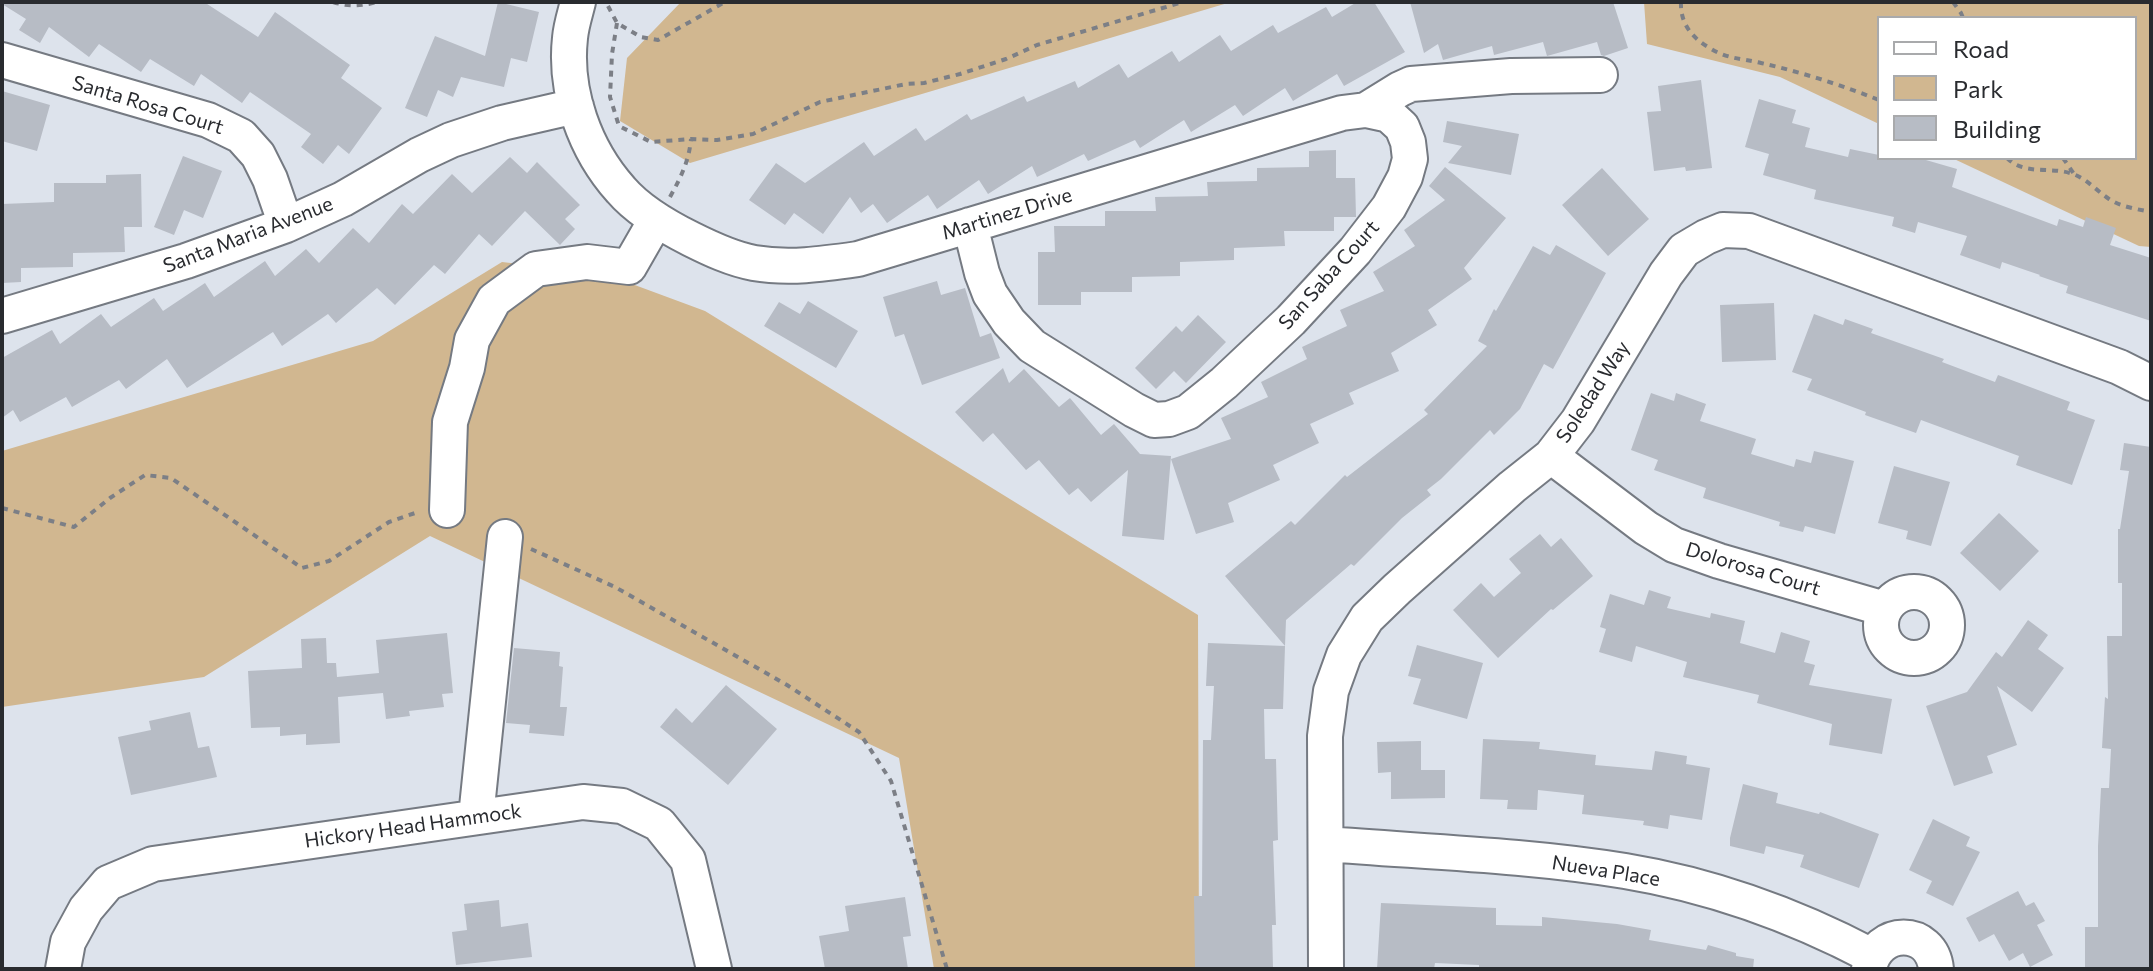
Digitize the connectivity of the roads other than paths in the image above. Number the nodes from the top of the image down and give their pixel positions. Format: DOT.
graph roads {
  1 [pos="578,2"];
  2 [pos="2,60"];
  3 [pos="1600,75"];
  4 [pos="576,106"];
  5 [pos="1366,110"];
  6 [pos="656,220"];
  7 [pos="286,225"];
  8 [pos="970,225"];
  9 [pos="2,316"];
  10 [pos="2135,371"];
  11 [pos="2151,383"];
  12 [pos="1551,456"];
  13 [pos="447,510"];
  14 [pos="505,537"];
  15 [pos="1885,609"];
  16 [pos="476,817"];
  17 [pos="1326,844"];
  18 [pos="1871,963"];
  19 [pos="63,969"];
  20 [pos="714,969"];
  21 [pos="1326,969"];
  22 [pos="1936,969"];
  1 -- 4 [label="street, Martinez Drive"];
  2 -- 7 [label="street, Santa Rosa Court"];
  3 -- 5 [label="street, Martinez Drive"];
  4 -- 6 [label="street, Martinez Drive"];
  4 -- 7 [label="street, Santa Maria Avenue"];
  5 -- 8 [label="street, Martinez Drive"];
  5 -- 8 [label="street, San Saba Court"];
  6 -- 8 [label="street, Martinez Drive"];
  6 -- 13 [label="street"];
  7 -- 9 [label="street, Santa Maria Avenue"];
  10 -- 11 [label="street, Soledad Way"];
  10 -- 12 [label="street, Soledad Way"];
  12 -- 15 [label="street, Dolorosa Court"];
  12 -- 17 [label="street, Soledad Way"];
  14 -- 16 [label="street"];
  16 -- 19 [label="street, Hickory Head Hammock"];
  16 -- 20 [label="street, Hickory Head Hammock"];
  17 -- 18 [label="street, Nueva Place"];
  17 -- 21 [label="street, Soledad Way"];
  18 -- 22 [label="street, Nueva Place"];
}
